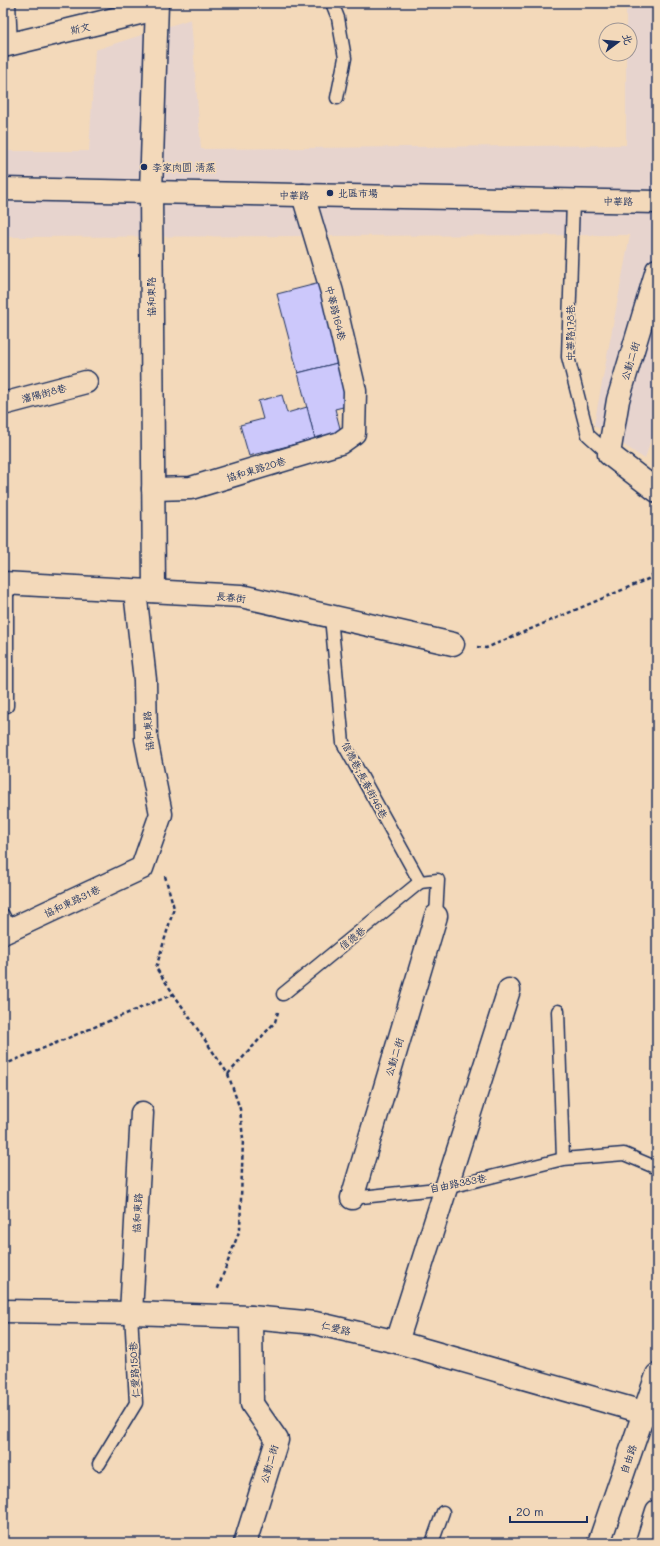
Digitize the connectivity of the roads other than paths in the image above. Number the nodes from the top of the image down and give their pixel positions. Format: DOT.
graph roads {
  1 [pos="9,3"];
  2 [pos="332,3"];
  3 [pos="157,6"];
  4 [pos="7,45"];
  5 [pos="337,98"];
  6 [pos="3,189"];
  7 [pos="151,192"];
  8 [pos="303,195"];
  9 [pos="573,200"];
  10 [pos="657,202"];
  11 [pos="657,270"];
  12 [pos="86,382"];
  13 [pos="3,404"];
  14 [pos="354,433"];
  15 [pos="609,454"];
  16 [pos="153,488"];
  17 [pos="657,492"];
  18 [pos="5,583"];
  19 [pos="144,591"];
  20 [pos="331,617"];
  21 [pos="453,644"];
  22 [pos="7,706"];
  23 [pos="142,868"];
  24 [pos="420,882"];
  25 [pos="436,916"];
  26 [pos="6,926"];
  27 [pos="509,990"];
  28 [pos="283,994"];
  29 [pos="558,1012"];
  30 [pos="142,1112"];
  31 [pos="562,1159"];
  32 [pos="657,1168"];
  33 [pos="446,1188"];
  34 [pos="352,1198"];
  35 [pos="3,1311"];
  36 [pos="131,1313"];
  37 [pos="250,1317"];
  38 [pos="397,1342"];
  39 [pos="657,1375"];
  40 [pos="651,1414"];
  41 [pos="99,1464"];
  42 [pos="657,1511"];
  43 [pos="443,1512"];
  44 [pos="245,1543"];
  45 [pos="432,1543"];
  46 [pos="599,1543"];
  47 [pos="647,1543"];
  1 -- 4 [label="lane"];
  2 -- 5 [label="lane"];
  3 -- 4 [label="street, 斯文"];
  3 -- 7 [label="street, 協和東路"];
  6 -- 7 [label="street, 中華路"];
  7 -- 8 [label="street, 中華路"];
  7 -- 16 [label="street, 協和東路"];
  8 -- 9 [label="street, 中華路"];
  8 -- 14 [label="street, 中華路164巷"];
  9 -- 10 [label="street, 中華路"];
  9 -- 15 [label="lane, 中華路178巷"];
  11 -- 15 [label="street, 公勤二街"];
  12 -- 13 [label="street, 瀋陽街8巷"];
  14 -- 16 [label="street, 協和東路20巷"];
  15 -- 17 [label="street"];
  16 -- 19 [label="street, 協和東路"];
  18 -- 19 [label="street, 長春街"];
  18 -- 22 [label="lane"];
  19 -- 20 [label="street, 長春街"];
  19 -- 23 [label="street, 協和東路"];
  20 -- 21 [label="street, 長春街"];
  20 -- 24 [label="lane, 信德巷;長春街46巷"];
  23 -- 26 [label="street, 協和東路31巷"];
  24 -- 25 [label="lane"];
  24 -- 28 [label="lane, 信德巷"];
  25 -- 34 [label="street, 公勤二街"];
  27 -- 33 [label="street"];
  29 -- 31 [label="lane"];
  30 -- 36 [label="street, 協和東路"];
  31 -- 32 [label="lane, 自由路383巷"];
  31 -- 33 [label="lane, 自由路383巷"];
  33 -- 34 [label="lane, 自由路383巷"];
  33 -- 38 [label="street"];
  35 -- 36 [label="street, 仁愛路"];
  36 -- 37 [label="street, 仁愛路"];
  36 -- 41 [label="lane, 仁愛路150巷"];
  37 -- 38 [label="street, 仁愛路"];
  37 -- 44 [label="street, 公勤二街"];
  38 -- 40 [label="street, 仁愛路"];
  39 -- 40 [label="street, 自由路"];
  40 -- 46 [label="street, 自由路"];
  42 -- 47 [label="street"];
  43 -- 45 [label="lane"];
}
